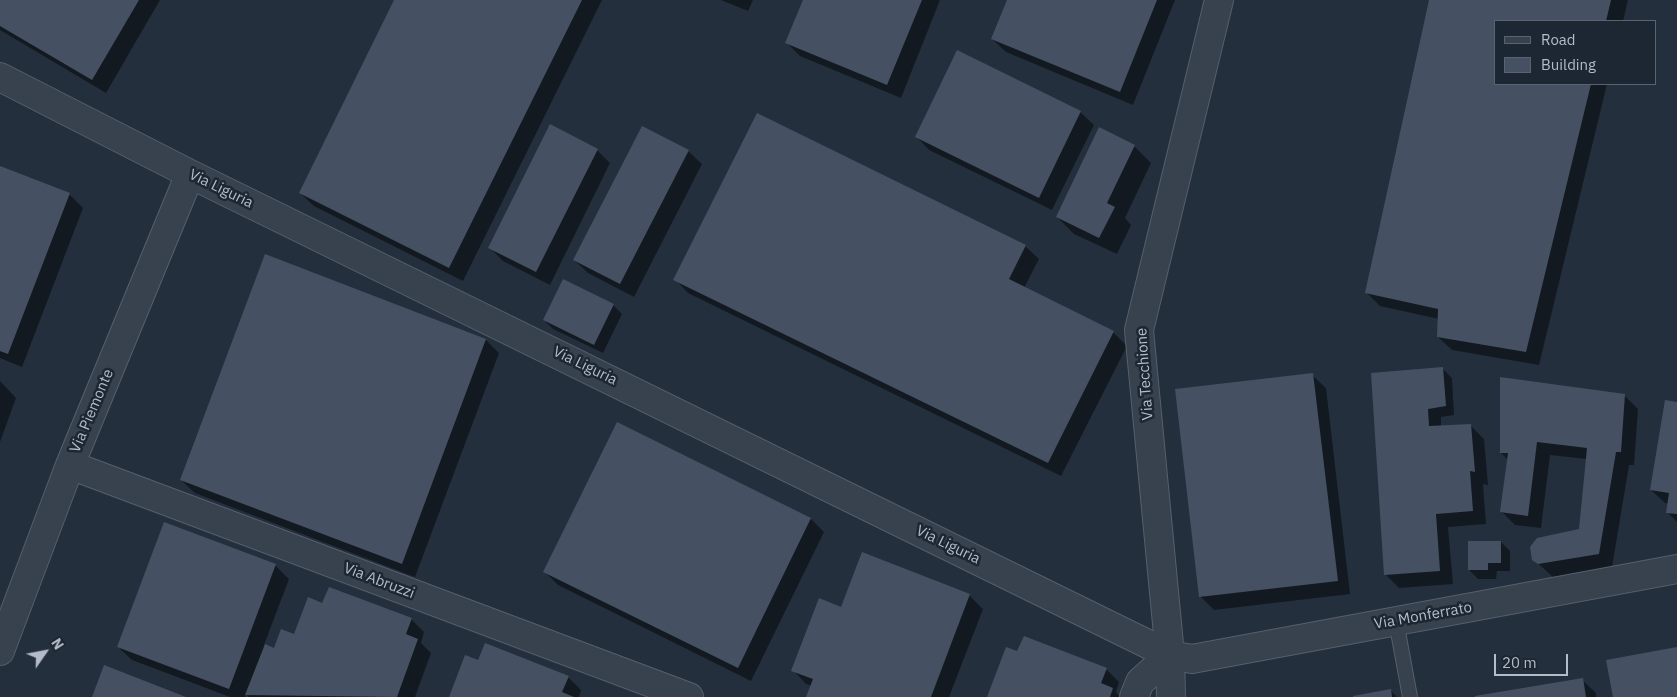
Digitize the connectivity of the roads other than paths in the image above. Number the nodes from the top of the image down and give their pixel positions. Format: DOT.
graph roads {
  1 [pos="1219,0"];
  2 [pos="0,77"];
  3 [pos="190,174"];
  4 [pos="70,465"];
  5 [pos="1677,569"];
  6 [pos="1396,621"];
  7 [pos="0,651"];
  8 [pos="1170,655"];
  9 [pos="689,697"];
  10 [pos="1134,697"];
  11 [pos="1171,697"];
  12 [pos="1410,697"];
  1 -- 8 [label="street, Via Tecchione"];
  2 -- 3 [label="street, Via Liguria"];
  3 -- 4 [label="street, Via Piemonte"];
  3 -- 8 [label="street, Via Liguria"];
  4 -- 7 [label="street, Via Piemonte"];
  4 -- 9 [label="street, Via Abruzzi"];
  5 -- 6 [label="street, Via Monferrato"];
  6 -- 8 [label="street, Via Monferrato"];
  6 -- 12 [label="lane"];
  8 -- 10 [label="street"];
  8 -- 11 [label="street, Via Tecchione"];
}
